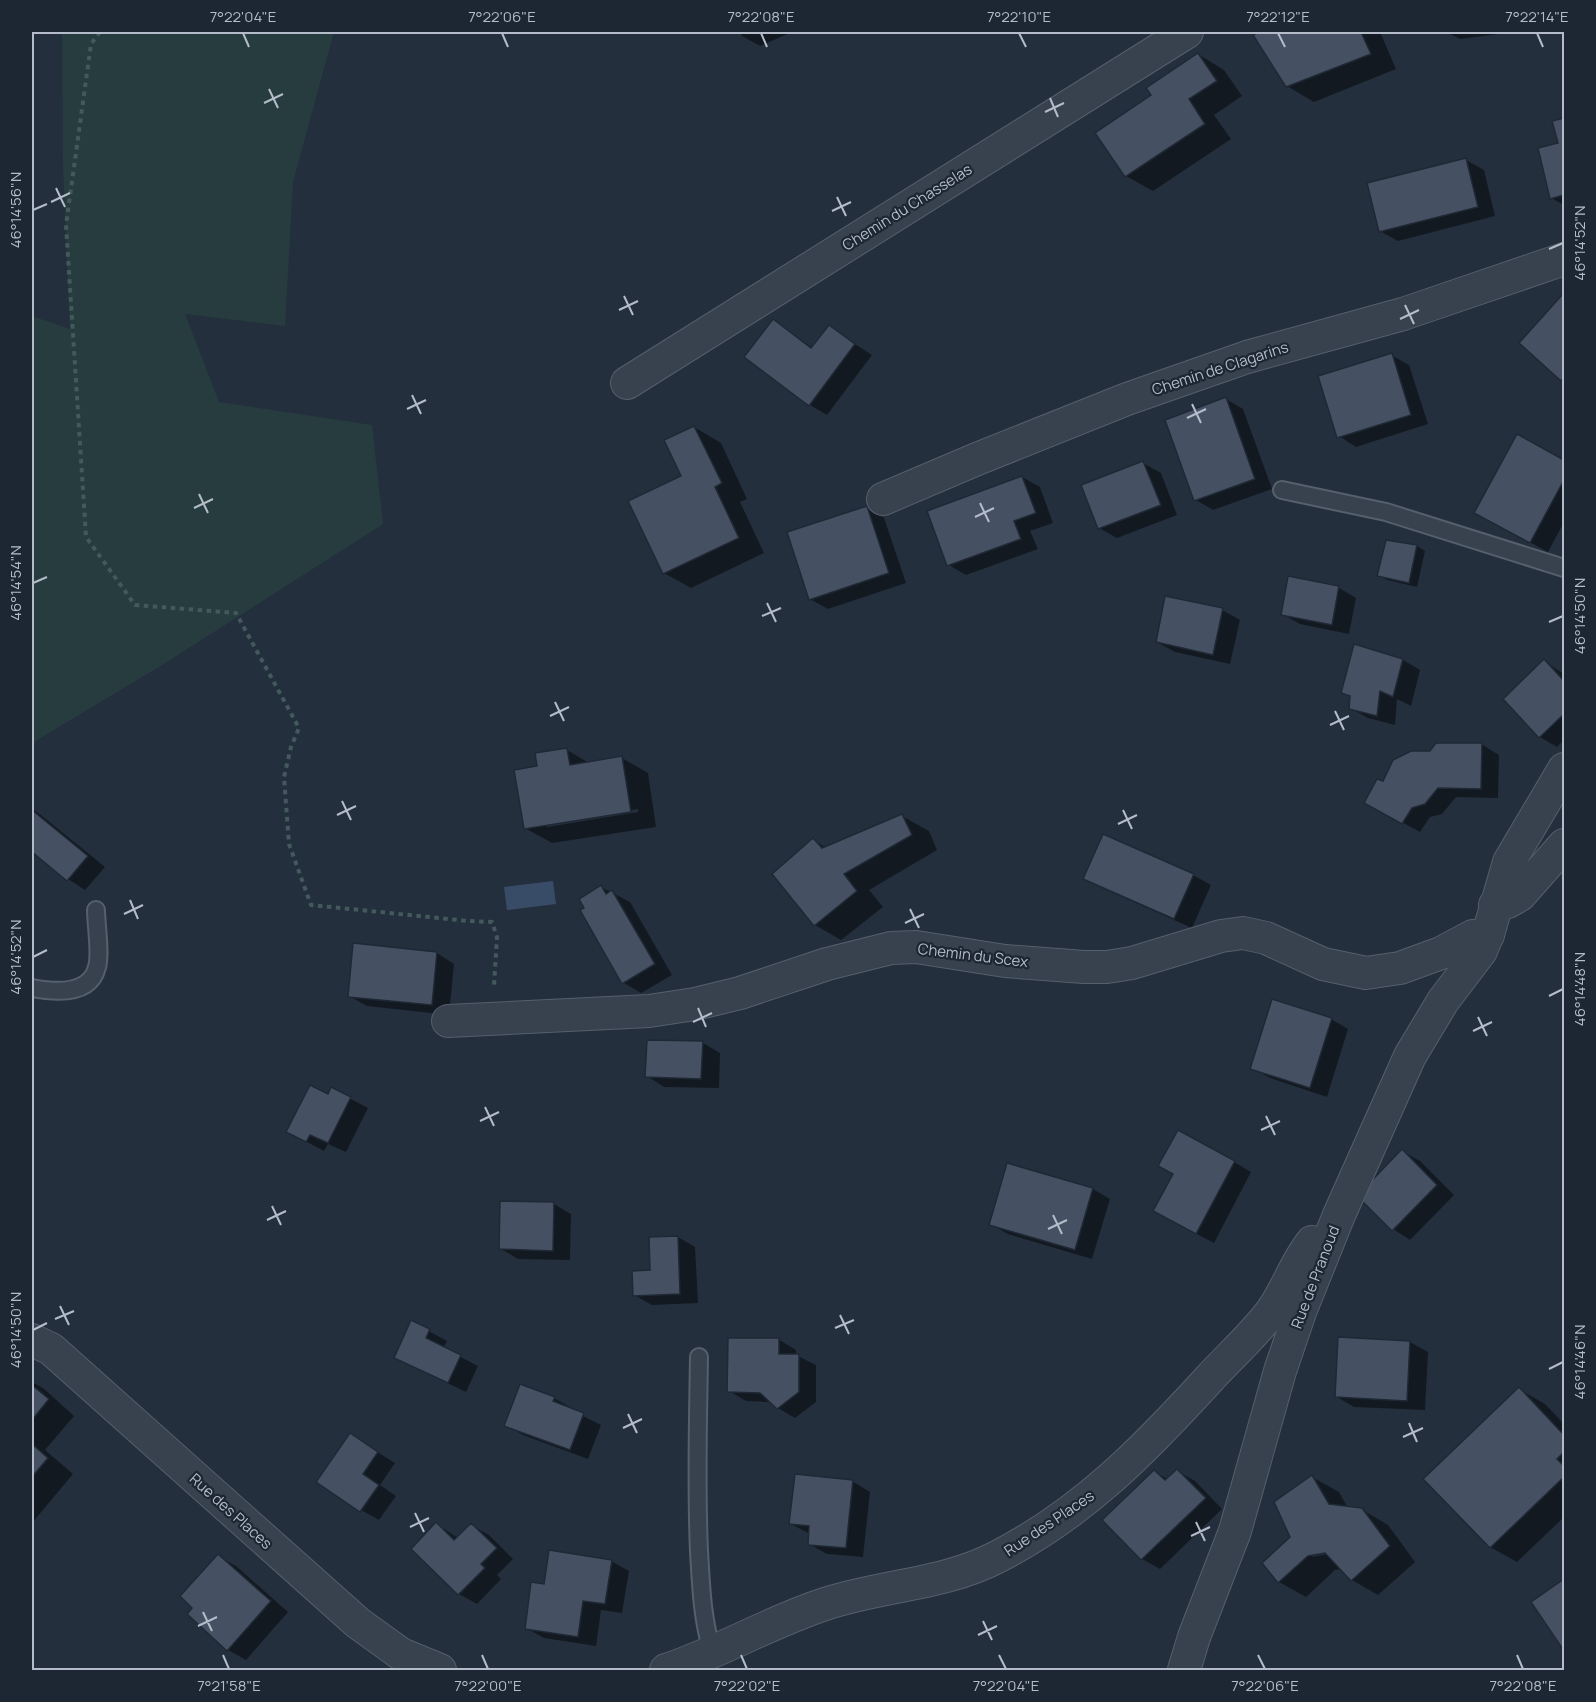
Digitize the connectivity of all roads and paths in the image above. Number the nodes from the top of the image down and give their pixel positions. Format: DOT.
graph roads {
  1 [pos="100,32"];
  2 [pos="1186,32"];
  3 [pos="1564,259"];
  4 [pos="627,383"];
  5 [pos="1282,490"];
  6 [pos="884,499"];
  7 [pos="1564,568"];
  8 [pos="1564,769"];
  9 [pos="1564,845"];
  10 [pos="1495,905"];
  11 [pos="96,910"];
  12 [pos="1488,935"];
  13 [pos="32,988"];
  14 [pos="496,1019"];
  15 [pos="448,1021"];
  16 [pos="1333,1233"];
  17 [pos="32,1340"];
  18 [pos="699,1357"];
  19 [pos="712,1651"];
  20 [pos="440,1671"];
  21 [pos="666,1671"];
  22 [pos="1184,1671"];
  1 -- 14 [label="path"];
  2 -- 4 [label="street, Chemin du Chasselas"];
  3 -- 6 [label="street, Chemin de Clagarins"];
  5 -- 7 [label="lane"];
  8 -- 10 [label="street, Rue de Pranoud"];
  9 -- 10 [label="street"];
  10 -- 12 [label="street, Rue de Pranoud"];
  11 -- 13 [label="lane"];
  12 -- 14 [label="street, Chemin du Scex"];
  12 -- 16 [label="street, Rue de Pranoud"];
  14 -- 15 [label="street, Chemin du Scex"];
  16 -- 19 [label="street, Rue des Places"];
  16 -- 22 [label="street, Rue de Pranoud"];
  17 -- 20 [label="street, Rue des Places"];
  18 -- 19 [label="lane"];
  19 -- 21 [label="street, Rue des Places"];
}
